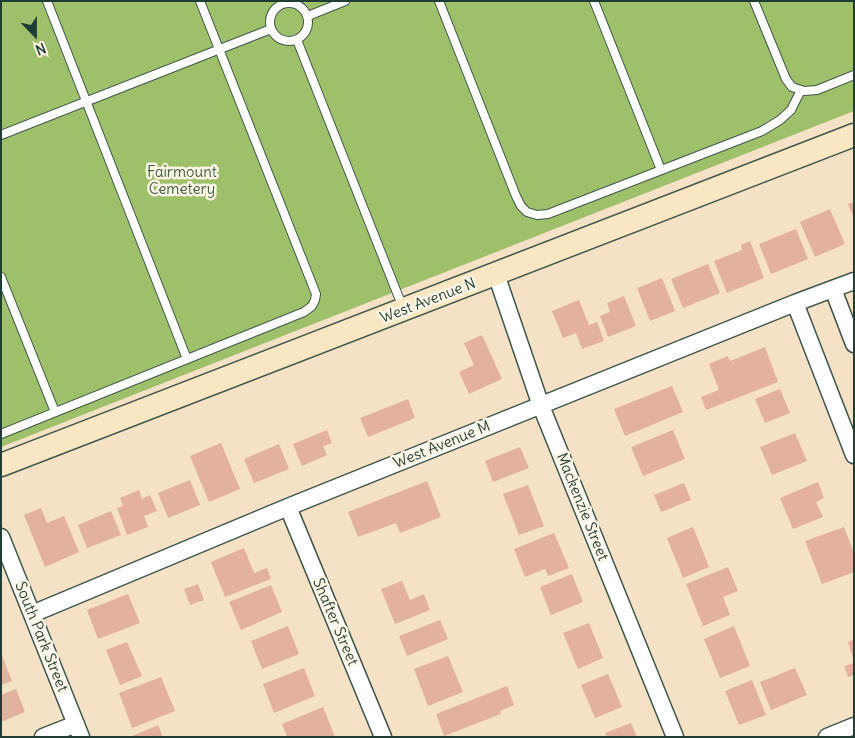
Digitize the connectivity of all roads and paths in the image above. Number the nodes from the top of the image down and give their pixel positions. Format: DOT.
graph roads {
  1 [pos="47,1"];
  2 [pos="200,1"];
  3 [pos="345,1"];
  4 [pos="439,1"];
  5 [pos="594,1"];
  6 [pos="754,1"];
  7 [pos="283,2"];
  8 [pos="308,16"];
  9 [pos="271,29"];
  10 [pos="297,40"];
  11 [pos="219,49"];
  12 [pos="854,75"];
  13 [pos="801,90"];
  14 [pos="86,102"];
  15 [pos="1,135"];
  16 [pos="854,135"];
  17 [pos="661,170"];
  18 [pos="496,274"];
  19 [pos="1,277"];
  20 [pos="854,281"];
  21 [pos="833,289"];
  22 [pos="795,303"];
  23 [pos="404,310"];
  24 [pos="854,344"];
  25 [pos="187,359"];
  26 [pos="541,406"];
  27 [pos="55,412"];
  28 [pos="1,434"];
  29 [pos="854,455"];
  30 [pos="1,465"];
  31 [pos="288,507"];
  32 [pos="1,537"];
  33 [pos="32,614"];
  34 [pos="854,726"];
  35 [pos="79,730"];
  36 [pos="43,737"];
  37 [pos="383,737"];
  38 [pos="675,737"];
  39 [pos="827,737"];
  1 -- 14 [label="lane"];
  2 -- 11 [label="lane"];
  3 -- 8 [label="lane"];
  4 -- 17 [label="lane"];
  5 -- 17 [label="lane"];
  6 -- 13 [label="lane"];
  7 -- 8 [label="lane"];
  7 -- 9 [label="lane"];
  8 -- 10 [label="lane"];
  9 -- 10 [label="lane"];
  9 -- 11 [label="lane"];
  10 -- 23 [label="lane"];
  11 -- 14 [label="lane"];
  11 -- 25 [label="lane"];
  12 -- 13 [label="lane"];
  13 -- 17 [label="lane"];
  14 -- 15 [label="lane"];
  14 -- 25 [label="lane"];
  16 -- 18 [label="main road, West Avenue N"];
  18 -- 23 [label="main road, West Avenue N"];
  18 -- 26 [label="street, Mackenzie Street"];
  19 -- 27 [label="lane"];
  20 -- 21 [label="street, West Avenue M"];
  21 -- 22 [label="street, West Avenue M"];
  21 -- 24 [label="street"];
  22 -- 26 [label="street, West Avenue M"];
  22 -- 29 [label="street"];
  23 -- 30 [label="main road, West Avenue N"];
  25 -- 27 [label="lane"];
  26 -- 31 [label="street, West Avenue M"];
  26 -- 38 [label="street, Mackenzie Street"];
  27 -- 28 [label="lane"];
  31 -- 33 [label="street, West Avenue M"];
  31 -- 37 [label="street, Shafter Street"];
  32 -- 33 [label="street, South Park Street"];
  33 -- 35 [label="street, South Park Street"];
  34 -- 39 [label="street"];
  35 -- 36 [label="street"];
}
